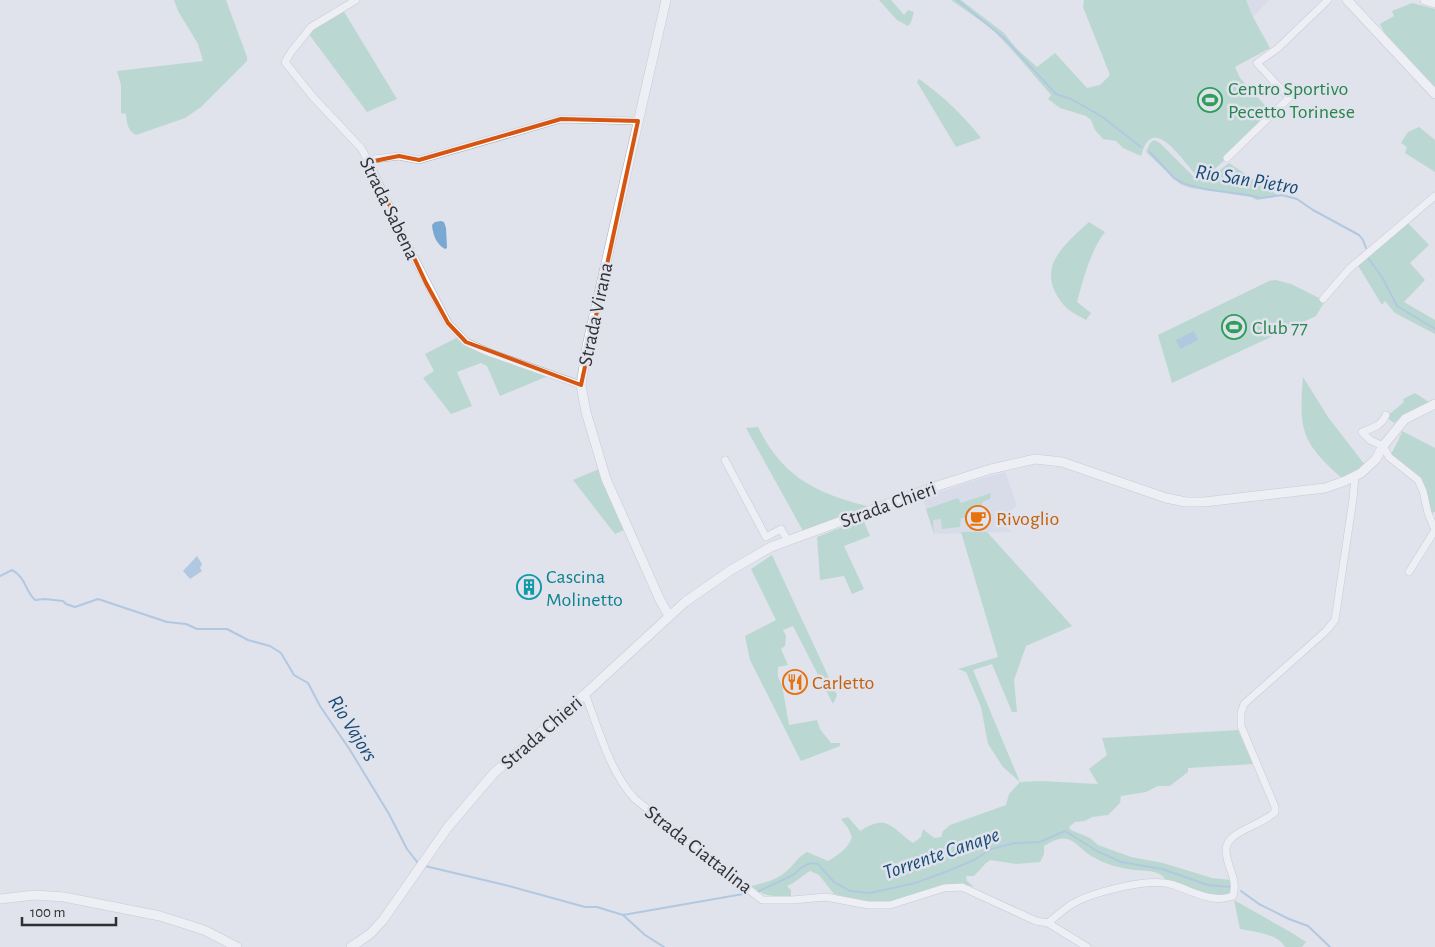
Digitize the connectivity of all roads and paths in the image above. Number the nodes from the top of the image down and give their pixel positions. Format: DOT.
graph roads {
  1 [pos="356,0"];
  2 [pos="666,0"];
  3 [pos="1328,0"];
  4 [pos="1347,0"];
  5 [pos="1425,0"];
  6 [pos="1435,2"];
  7 [pos="1435,94"];
  8 [pos="638,121"];
  9 [pos="1227,158"];
  10 [pos="369,162"];
  11 [pos="1435,196"];
  12 [pos="1323,299"];
  13 [pos="581,385"];
  14 [pos="1435,404"];
  15 [pos="1386,415"];
  16 [pos="1383,446"];
  17 [pos="725,460"];
  18 [pos="1355,476"];
  19 [pos="1432,516"];
  20 [pos="1435,530"];
  21 [pos="788,541"];
  22 [pos="1409,572"];
  23 [pos="668,616"];
  24 [pos="585,694"];
  25 [pos="0,899"];
  26 [pos="1048,923"];
  27 [pos="237,947"];
  28 [pos="351,947"];
  29 [pos="1087,947"];
  1 -- 10 [label="street, Strada Sabena"];
  2 -- 8 [label="main road, Strada Virana"];
  3 -- 9 [label="street"];
  4 -- 7 [label="main road"];
  5 -- 6 [label="main road"];
  8 -- 10 [label="street"];
  8 -- 13 [label="main road, Strada Virana"];
  10 -- 13 [label="street, Strada Sabena"];
  11 -- 12 [label="street"];
  13 -- 23 [label="main road, Strada Virana"];
  14 -- 16 [label="main road, Strada Chieri"];
  15 -- 16 [label="street"];
  16 -- 18 [label="main road, Strada Chieri"];
  16 -- 19 [label="street"];
  17 -- 21 [label="street"];
  18 -- 21 [label="main road, Strada Chieri"];
  18 -- 26 [label="street"];
  19 -- 20 [label="street"];
  20 -- 22 [label="street"];
  21 -- 23 [label="main road, Strada Chieri"];
  23 -- 24 [label="main road, Strada Chieri"];
  24 -- 26 [label="street, Strada Ciattalina"];
  24 -- 28 [label="main road, Strada Chieri"];
  25 -- 27 [label="main road"];
  26 -- 29 [label="street, Strada Ciattalina"];
}
